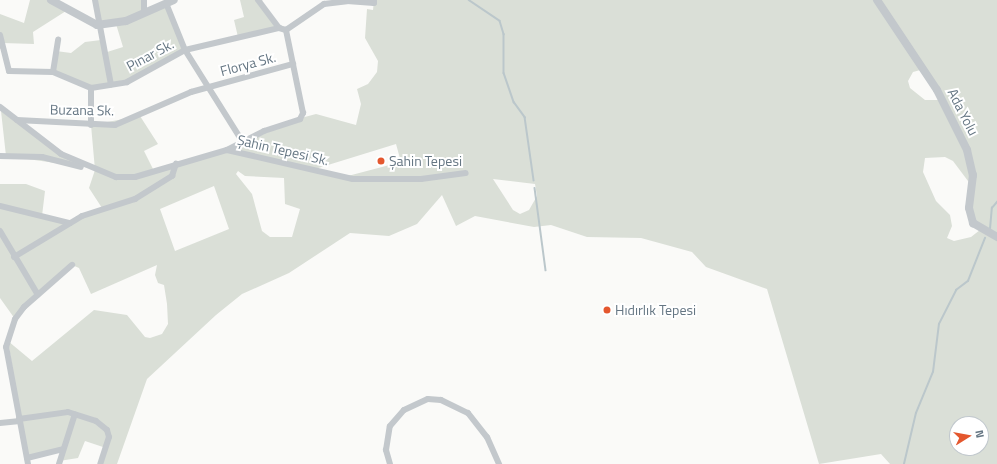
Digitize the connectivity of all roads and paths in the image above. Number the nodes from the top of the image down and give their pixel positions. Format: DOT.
graph roads {
  1 [pos="51,0"];
  2 [pos="95,0"];
  3 [pos="144,0"];
  4 [pos="258,0"];
  5 [pos="374,0"];
  6 [pos="877,0"];
  7 [pos="170,1"];
  8 [pos="144,12"];
  9 [pos="98,25"];
  10 [pos="279,28"];
  11 [pos="286,30"];
  12 [pos="0,35"];
  13 [pos="58,40"];
  14 [pos="185,50"];
  15 [pos="293,64"];
  16 [pos="53,72"];
  17 [pos="111,85"];
  18 [pos="209,86"];
  19 [pos="91,88"];
  20 [pos="0,107"];
  21 [pos="0,111"];
  22 [pos="7,113"];
  23 [pos="17,120"];
  24 [pos="91,126"];
  25 [pos="242,141"];
  26 [pos="227,150"];
  27 [pos="0,156"];
  28 [pos="176,164"];
  29 [pos="91,168"];
  30 [pos="466,173"];
  31 [pos="0,206"];
  32 [pos="70,223"];
  33 [pos="0,231"];
  34 [pos="997,237"];
  35 [pos="14,257"];
  36 [pos="72,265"];
  37 [pos="38,295"];
  38 [pos="75,414"];
  39 [pos="20,420"];
  40 [pos="0,423"];
  41 [pos="62,449"];
  42 [pos="28,461"];
  43 [pos="59,464"];
  44 [pos="100,464"];
  45 [pos="390,464"];
  46 [pos="499,464"];
  1 -- 9 [label="street"];
  2 -- 9 [label="street"];
  3 -- 8 [label="street"];
  4 -- 10 [label="street"];
  5 -- 11 [label="street"];
  6 -- 34 [label="street, Ada Yolu"];
  7 -- 8 [label="street"];
  7 -- 14 [label="street"];
  8 -- 9 [label="street"];
  9 -- 17 [label="street"];
  10 -- 11 [label="street"];
  10 -- 14 [label="street, Pınar Sk."];
  11 -- 15 [label="street"];
  12 -- 16 [label="street"];
  13 -- 16 [label="street"];
  14 -- 17 [label="street, Pınar Sk."];
  14 -- 18 [label="street"];
  15 -- 18 [label="street, Florya Sk."];
  15 -- 25 [label="street"];
  16 -- 19 [label="street"];
  17 -- 19 [label="street, Pınar Sk."];
  18 -- 24 [label="street, Buzana Sk."];
  18 -- 25 [label="street"];
  19 -- 24 [label="street"];
  20 -- 22 [label="street"];
  21 -- 22 [label="street"];
  22 -- 23 [label="street"];
  23 -- 24 [label="street, Buzana Sk."];
  23 -- 29 [label="street, Şahin Tepesi Sk."];
  25 -- 26 [label="street"];
  26 -- 28 [label="street, Şahin Tepesi Sk."];
  26 -- 30 [label="street, Şahin Tepesi Sk."];
  27 -- 29 [label="street"];
  28 -- 29 [label="street, Şahin Tepesi Sk."];
  28 -- 32 [label="street"];
  31 -- 32 [label="street"];
  32 -- 35 [label="street"];
  33 -- 35 [label="street"];
  35 -- 37 [label="street"];
  36 -- 37 [label="street"];
  37 -- 39 [label="street"];
  38 -- 39 [label="street"];
  38 -- 41 [label="street"];
  38 -- 44 [label="street"];
  39 -- 40 [label="street"];
  39 -- 42 [label="street"];
  41 -- 42 [label="street"];
  41 -- 43 [label="street"];
  45 -- 46 [label="street"];
}
